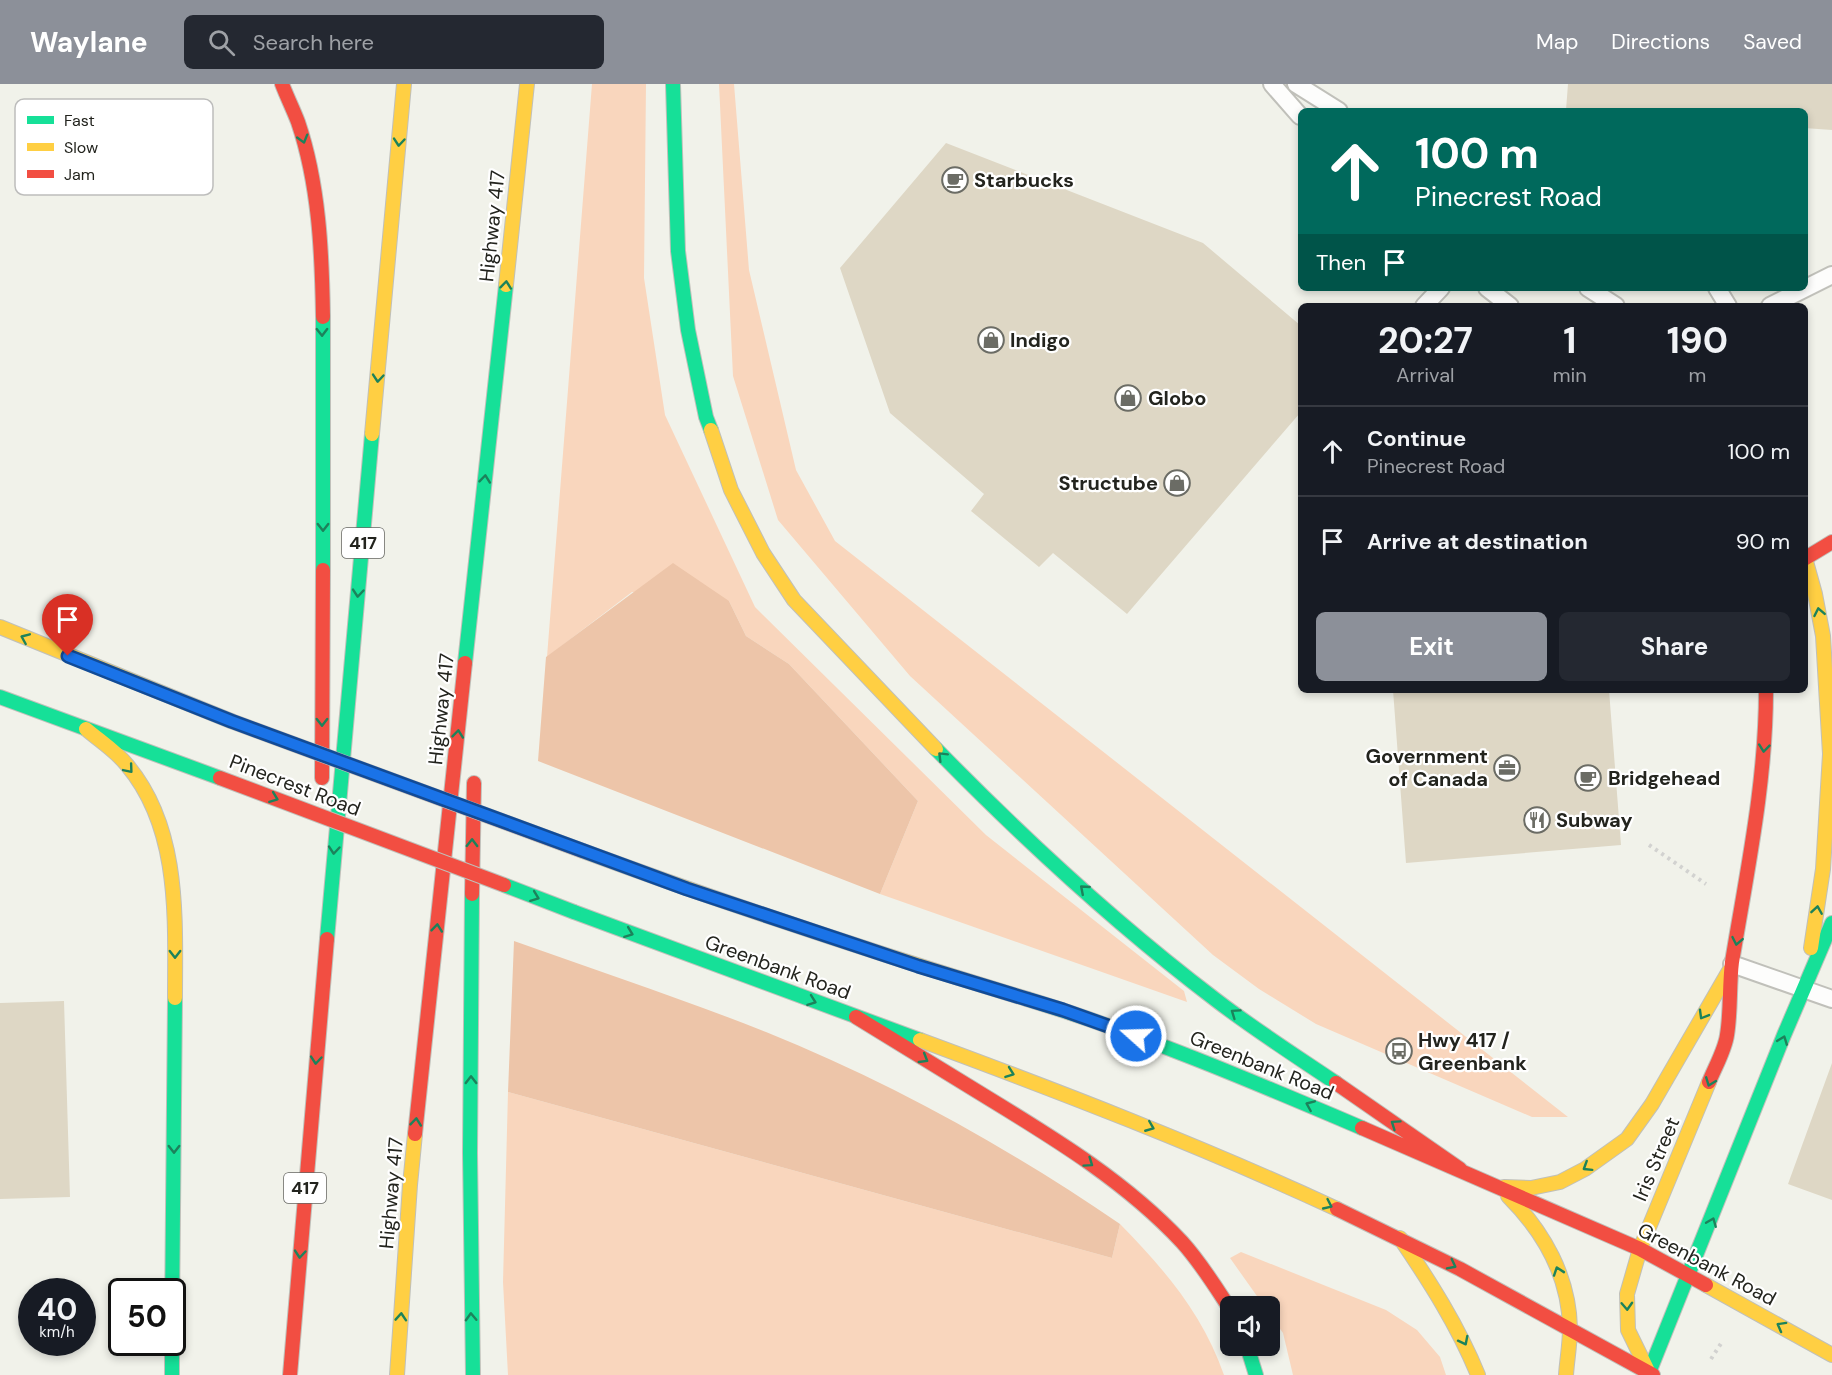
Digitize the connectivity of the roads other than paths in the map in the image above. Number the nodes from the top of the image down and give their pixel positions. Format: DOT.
graph roads {
  1 [pos="282,84"];
  2 [pos="404,84"];
  3 [pos="527,84"];
  4 [pos="673,84"];
  5 [pos="1272,84"];
  6 [pos="1296,84"];
  7 [pos="1334,108"];
  8 [pos="1298,114"];
  9 [pos="1832,275"];
  10 [pos="1808,287"];
  11 [pos="1438,291"];
  12 [pos="1491,291"];
  13 [pos="1593,291"];
  14 [pos="1800,291"];
  15 [pos="1427,303"];
  16 [pos="1506,303"];
  17 [pos="1611,303"];
  18 [pos="1776,303"];
  19 [pos="479,537"];
  20 [pos="1832,542"];
  21 [pos="1808,556"];
  22 [pos="1808,571"];
  23 [pos="0,627"];
  24 [pos="476,691"];
  25 [pos="1766,693"];
  26 [pos="0,697"];
  27 [pos="86,729"];
  28 [pos="474,774"];
  29 [pos="583,851"];
  30 [pos="574,912"];
  31 [pos="1832,922"];
  32 [pos="1732,964"];
  33 [pos="1803,988"];
  34 [pos="1832,999"];
  35 [pos="321,1002"];
  36 [pos="856,1017"];
  37 [pos="1460,1169"];
  38 [pos="1498,1186"];
  39 [pos="1400,1238"];
  40 [pos="1640,1249"];
  41 [pos="1689,1276"];
  42 [pos="172,1278"];
  43 [pos="1223,1296"];
  44 [pos="1570,1328"];
  45 [pos="1832,1355"];
  46 [pos="172,1356"];
  47 [pos="1250,1356"];
  48 [pos="1650,1374"];
  49 [pos="172,1375"];
  50 [pos="290,1375"];
  51 [pos="397,1375"];
  52 [pos="473,1375"];
  53 [pos="1256,1375"];
  54 [pos="1478,1375"];
  55 [pos="1566,1375"];
  1 -- 35 [label="main road, one-way"];
  2 -- 35 [label="main road, 417, one-way"];
  19 -- 3 [label="main road, Highway 417, one-way"];
  37 -- 4 [label="main road, one-way"];
  5 -- 8 [label="lane"];
  6 -- 7 [label="lane"];
  9 -- 10 [label="lane"];
  11 -- 15 [label="lane"];
  12 -- 16 [label="lane"];
  13 -- 17 [label="lane"];
  14 -- 18 [label="lane"];
  19 -- 24 [label="main road"];
  51 -- 19 [label="main road, Highway 417, one-way"];
  20 -- 21 [label="main road"];
  33 -- 22 [label="main road, one-way"];
  29 -- 23 [label="main road, Pinecrest Road, one-way, bridge"];
  25 -- 32 [label="main road, Iris Street, one-way"];
  26 -- 27 [label="main road, Pinecrest Road"];
  27 -- 30 [label="main road, Pinecrest Road, one-way, bridge"];
  27 -- 42 [label="main road, one-way"];
  52 -- 28 [label="main road, one-way"];
  37 -- 29 [label="main road, Greenbank Road, one-way"];
  30 -- 36 [label="main road, Greenbank Road, one-way"];
  31 -- 33 [label="main road"];
  32 -- 33 [label="lane"];
  32 -- 38 [label="main road, one-way"];
  32 -- 40 [label="main road, Iris Street, one-way"];
  33 -- 34 [label="lane"];
  41 -- 33 [label="main road, one-way"];
  35 -- 50 [label="main road, 417, one-way"];
  36 -- 39 [label="main road, Greenbank Road, one-way"];
  36 -- 43 [label="main road, one-way"];
  37 -- 38 [label="main road, Greenbank Road"];
  38 -- 40 [label="main road, Greenbank Road"];
  44 -- 38 [label="main road, one-way"];
  39 -- 44 [label="main road, Greenbank Road, one-way"];
  39 -- 54 [label="main road, one-way"];
  40 -- 41 [label="main road, Greenbank Road"];
  40 -- 48 [label="main road, Iris Street, one-way"];
  45 -- 41 [label="main road, Greenbank Road, one-way"];
  41 -- 48 [label="main road"];
  44 -- 48 [label="main road, Greenbank Road"];
  44 -- 55 [label="main road"];
  46 -- 49 [label="main road"];
  47 -- 53 [label="main road"];
}
